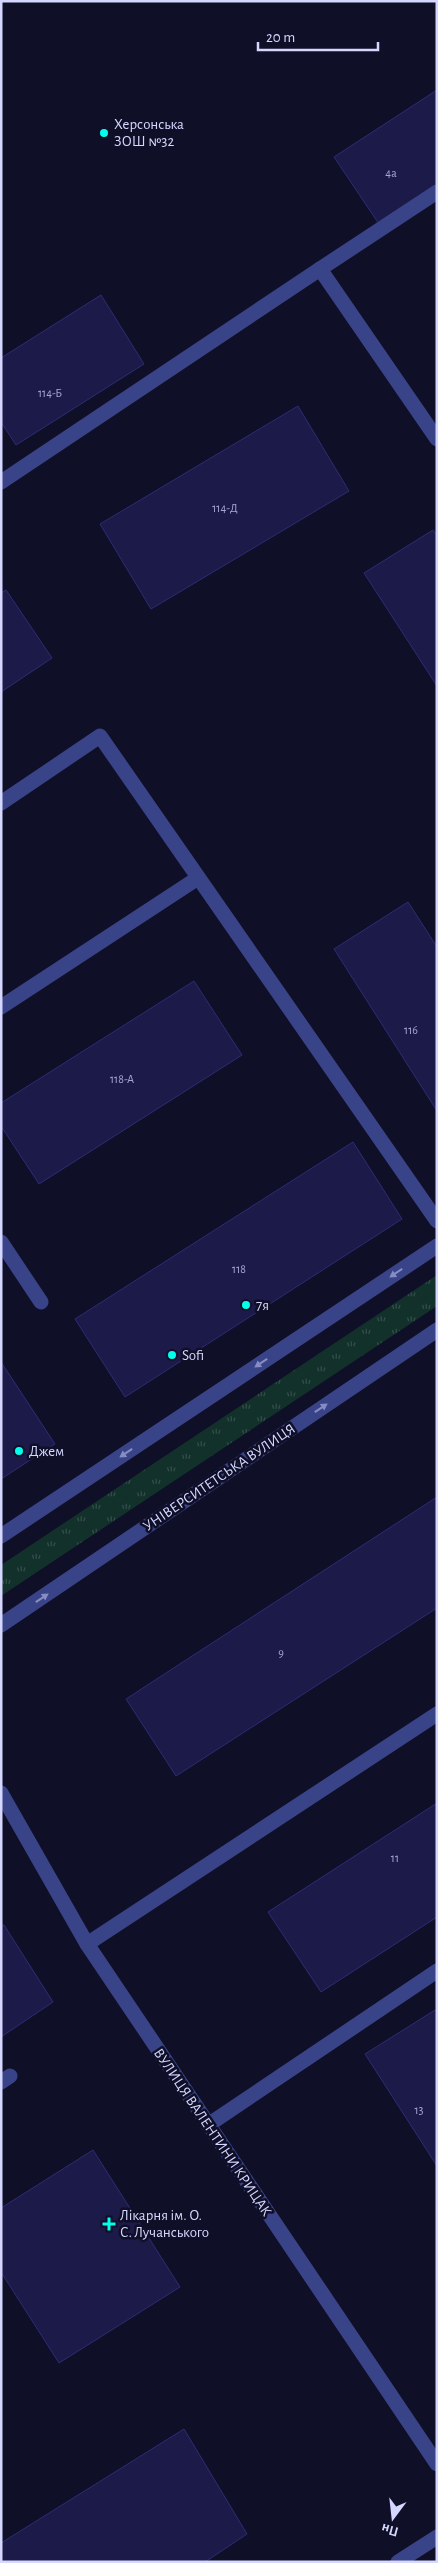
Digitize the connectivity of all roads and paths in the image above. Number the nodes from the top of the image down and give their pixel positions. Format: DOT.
graph roads {
  1 [pos="437,192"];
  2 [pos="320,269"];
  3 [pos="437,439"];
  4 [pos="1,482"];
  5 [pos="1,803"];
  6 [pos="198,878"];
  7 [pos="1,1007"];
  8 [pos="437,1221"];
  9 [pos="1,1242"];
  10 [pos="437,1246"];
  11 [pos="41,1302"];
  12 [pos="437,1330"];
  13 [pos="1,1536"];
  14 [pos="1,1625"];
  15 [pos="437,1714"];
  16 [pos="1,1793"];
  17 [pos="87,1944"];
  18 [pos="437,1971"];
  19 [pos="208,2125"];
  20 [pos="437,2464"];
  21 [pos="437,2537"];
  22 [pos="398,2562"];
  1 -- 2 [label="street"];
  2 -- 3 [label="street"];
  2 -- 4 [label="street"];
  5 -- 6 [label="street"];
  6 -- 7 [label="street"];
  6 -- 8 [label="street"];
  9 -- 11 [label="street"];
  10 -- 13 [label="street, one-way"];
  14 -- 12 [label="street, УНІВЕРСИТЕТСЬКА ВУЛИЦЯ, one-way"];
  15 -- 17 [label="street"];
  16 -- 17 [label="street, ВУЛИЦЯ ВАЛЕНТИНИ КРИЦАК"];
  17 -- 19 [label="street, ВУЛИЦЯ ВАЛЕНТИНИ КРИЦАК"];
  18 -- 19 [label="street"];
  19 -- 20 [label="street, ВУЛИЦЯ ВАЛЕНТИНИ КРИЦАК"];
  21 -- 22 [label="street"];
}
